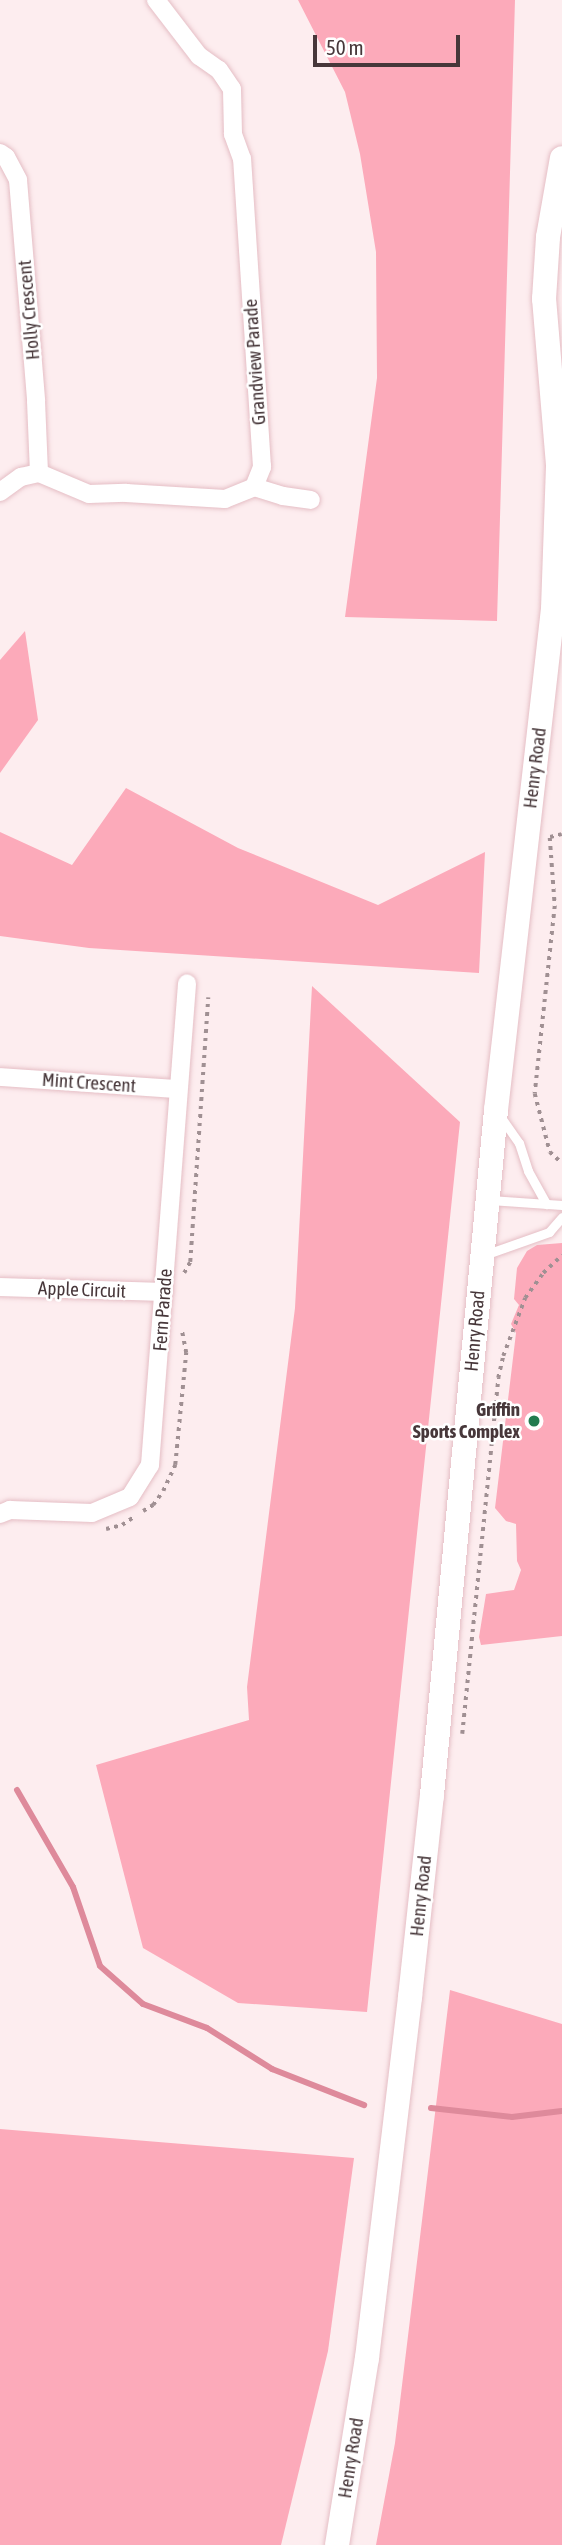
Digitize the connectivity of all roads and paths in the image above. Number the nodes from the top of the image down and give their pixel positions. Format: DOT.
graph roads {
  1 [pos="156,0"];
  2 [pos="0,153"];
  3 [pos="562,158"];
  4 [pos="39,473"];
  5 [pos="254,487"];
  6 [pos="0,492"];
  7 [pos="311,500"];
  8 [pos="549,827"];
  9 [pos="562,834"];
  10 [pos="550,837"];
  11 [pos="187,983"];
  12 [pos="0,1077"];
  13 [pos="178,1089"];
  14 [pos="496,1110"];
  15 [pos="562,1163"];
  16 [pos="488,1200"];
  17 [pos="546,1204"];
  18 [pos="562,1205"];
  19 [pos="562,1217"];
  20 [pos="482,1256"];
  21 [pos="0,1287"];
  22 [pos="164,1292"];
  23 [pos="0,1514"];
  24 [pos="337,2545"];
  1 -- 5 [label="street, Grandview Parade"];
  2 -- 4 [label="street, Holly Crescent"];
  3 -- 14 [label="main road, Henry Road"];
  4 -- 5 [label="street"];
  4 -- 6 [label="street"];
  5 -- 7 [label="street"];
  8 -- 10 [label="path"];
  9 -- 10 [label="path"];
  10 -- 15 [label="path"];
  11 -- 13 [label="street, Fern Parade"];
  12 -- 13 [label="street, Mint Crescent"];
  13 -- 22 [label="street, Fern Parade"];
  14 -- 16 [label="main road, Henry Road"];
  14 -- 17 [label="lane"];
  16 -- 17 [label="lane"];
  16 -- 20 [label="main road, Henry Road"];
  17 -- 18 [label="lane"];
  19 -- 20 [label="lane"];
  20 -- 24 [label="main road, Henry Road"];
  21 -- 22 [label="street, Apple Circuit"];
  22 -- 23 [label="street, Fern Parade"];
}
